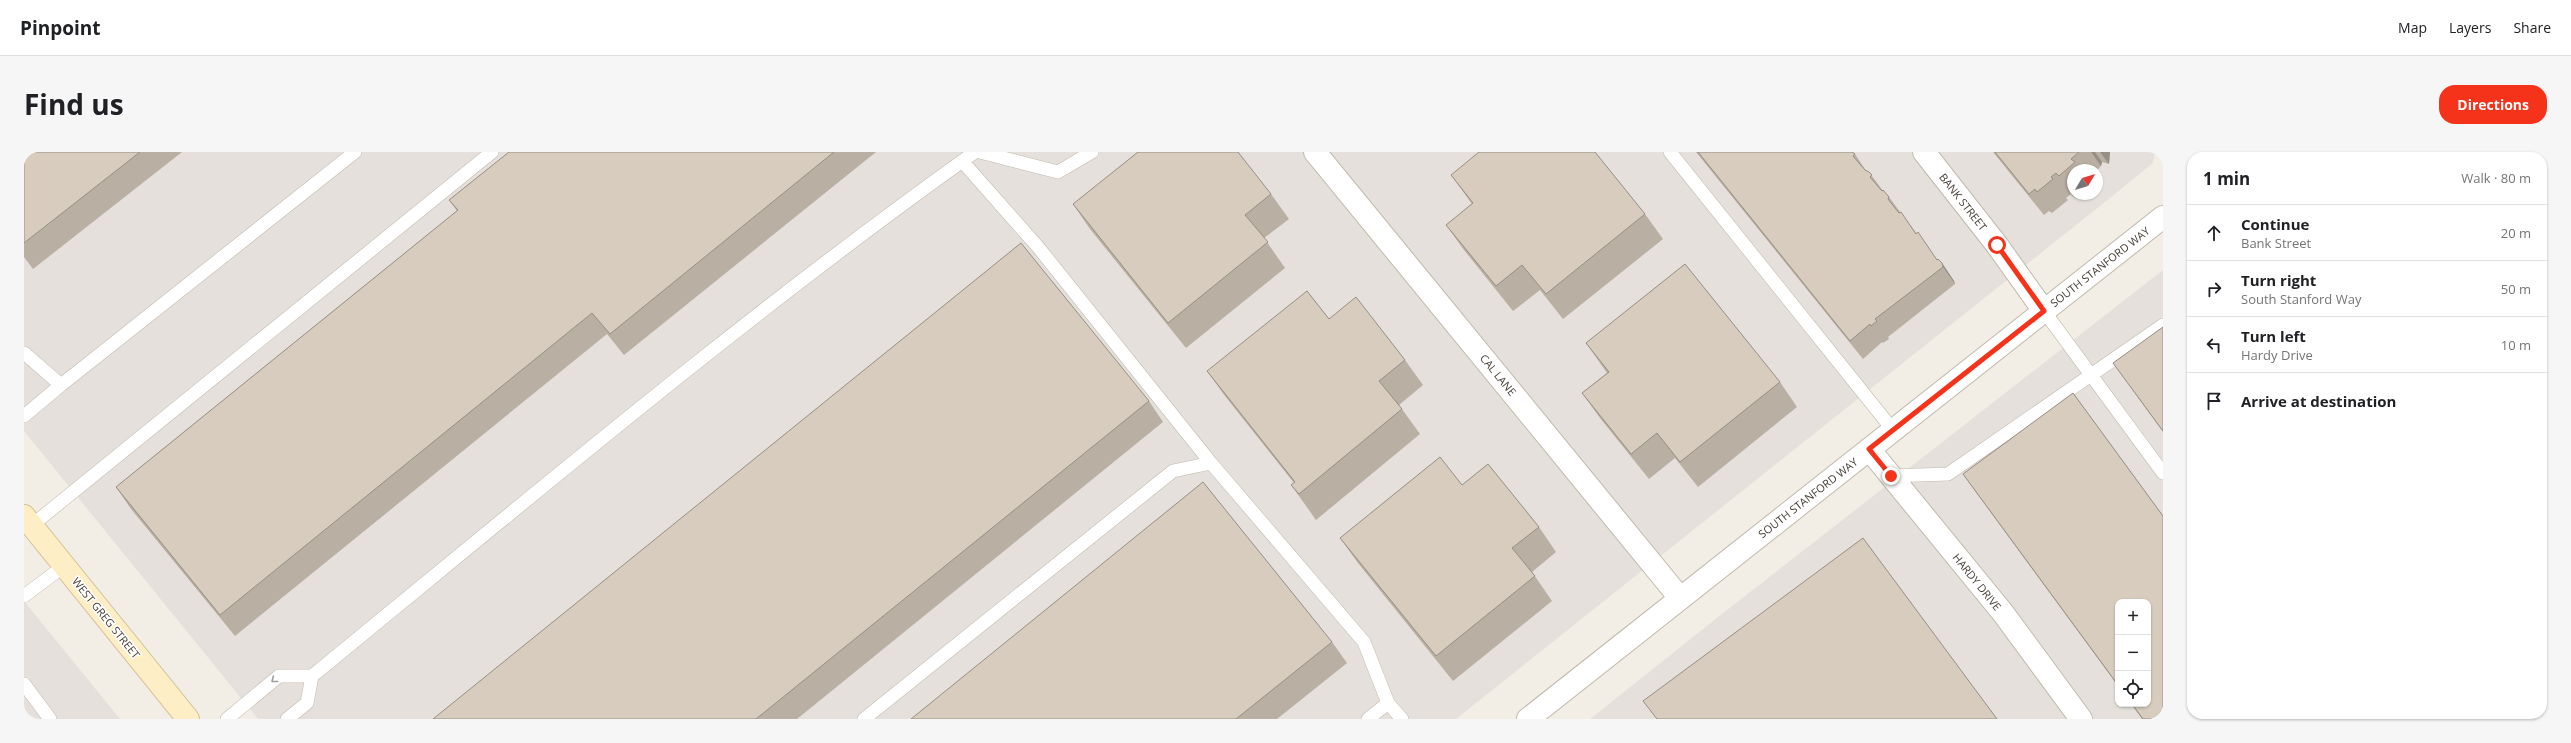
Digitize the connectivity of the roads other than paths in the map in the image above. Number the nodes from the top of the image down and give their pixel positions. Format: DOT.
graph roads {
  1 [pos="356,152"];
  2 [pos="492,152"];
  3 [pos="975,152"];
  4 [pos="980,152"];
  5 [pos="1018,152"];
  6 [pos="1092,152"];
  7 [pos="1315,152"];
  8 [pos="1670,152"];
  9 [pos="1924,152"];
  10 [pos="962,161"];
  11 [pos="1028,164"];
  12 [pos="2163,217"];
  13 [pos="2044,311"];
  14 [pos="2163,325"];
  15 [pos="24,353"];
  16 [pos="2090,373"];
  17 [pos="61,385"];
  18 [pos="24,416"];
  19 [pos="1893,430"];
  20 [pos="1869,449"];
  21 [pos="1211,464"];
  22 [pos="2163,473"];
  23 [pos="1891,476"];
  24 [pos="28,521"];
  25 [pos="64,566"];
  26 [pos="24,596"];
  27 [pos="1680,598"];
  28 [pos="312,676"];
  29 [pos="24,684"];
  30 [pos="1388,703"];
  31 [pos="50,719"];
  32 [pos="188,719"];
  33 [pos="227,719"];
  34 [pos="287,719"];
  35 [pos="864,719"];
  36 [pos="1368,719"];
  37 [pos="1402,719"];
  38 [pos="1528,719"];
  39 [pos="2081,719"];
  1 -- 17 [label="lane"];
  2 -- 24 [label="lane"];
  3 -- 10 [label="lane"];
  4 -- 11 [label="lane"];
  5 -- 11 [label="lane"];
  6 -- 11 [label="lane"];
  7 -- 27 [label="street, CAL LANE"];
  8 -- 19 [label="lane"];
  9 -- 13 [label="street, BANK STREET"];
  10 -- 21 [label="lane"];
  10 -- 28 [label="lane"];
  12 -- 13 [label="street, SOUTH STANFORD WAY"];
  13 -- 16 [label="lane"];
  13 -- 19 [label="street, SOUTH STANFORD WAY"];
  14 -- 16 [label="lane"];
  15 -- 17 [label="lane"];
  16 -- 22 [label="lane"];
  16 -- 23 [label="lane"];
  17 -- 18 [label="lane"];
  19 -- 20 [label="street, SOUTH STANFORD WAY"];
  20 -- 23 [label="street, HARDY DRIVE"];
  20 -- 27 [label="street, SOUTH STANFORD WAY"];
  21 -- 30 [label="lane"];
  21 -- 35 [label="lane"];
  23 -- 39 [label="street, HARDY DRIVE"];
  24 -- 25 [label="main road, WEST GREG STREET"];
  25 -- 26 [label="lane"];
  25 -- 32 [label="main road, WEST GREG STREET"];
  27 -- 38 [label="street, SOUTH STANFORD WAY"];
  28 -- 33 [label="lane, one-way"];
  28 -- 34 [label="lane"];
  29 -- 31 [label="lane"];
  30 -- 36 [label="lane"];
  30 -- 37 [label="lane"];
}
